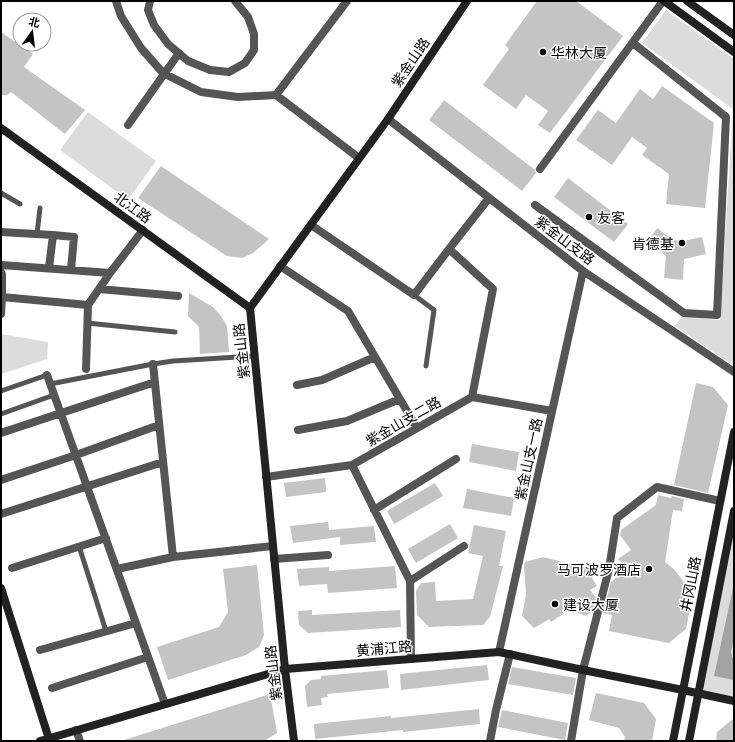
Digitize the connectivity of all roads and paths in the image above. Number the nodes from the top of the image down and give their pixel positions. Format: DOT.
graph roads {
  1 [pos="116,1"];
  2 [pos="150,1"];
  3 [pos="235,1"];
  4 [pos="347,1"];
  5 [pos="664,1"];
  6 [pos="687,1"];
  7 [pos="465,2"];
  8 [pos="734,36"];
  9 [pos="633,43"];
  10 [pos="734,52"];
  11 [pos="179,53"];
  12 [pos="276,95"];
  13 [pos="388,119"];
  14 [pos="128,125"];
  15 [pos="1,128"];
  16 [pos="359,158"];
  17 [pos="540,169"];
  18 [pos="1,193"];
  19 [pos="489,198"];
  20 [pos="20,204"];
  21 [pos="535,205"];
  22 [pos="40,208"];
  23 [pos="311,225"];
  24 [pos="143,230"];
  25 [pos="1,232"];
  26 [pos="37,234"];
  27 [pos="53,235"];
  28 [pos="449,249"];
  29 [pos="1,265"];
  30 [pos="280,266"];
  31 [pos="49,268"];
  32 [pos="70,270"];
  33 [pos="583,271"];
  34 [pos="1,272"];
  35 [pos="110,273"];
  36 [pos="99,289"];
  37 [pos="414,295"];
  38 [pos="178,296"];
  39 [pos="2,297"];
  40 [pos="88,305"];
  41 [pos="250,308"];
  42 [pos="1,314"];
  43 [pos="1,322"];
  44 [pos="87,323"];
  45 [pos="175,332"];
  46 [pos="254,356"];
  47 [pos="375,357"];
  48 [pos="153,364"];
  49 [pos="426,366"];
  50 [pos="86,369"];
  51 [pos="734,372"];
  52 [pos="47,375"];
  53 [pos="155,382"];
  54 [pos="50,384"];
  55 [pos="297,385"];
  56 [pos="1,391"];
  57 [pos="54,395"];
  58 [pos="472,397"];
  59 [pos="400,398"];
  60 [pos="552,411"];
  61 [pos="61,413"];
  62 [pos="1,414"];
  63 [pos="159,425"];
  64 [pos="418,428"];
  65 [pos="298,430"];
  66 [pos="734,432"];
  67 [pos="1,433"];
  68 [pos="76,455"];
  69 [pos="456,459"];
  70 [pos="163,462"];
  71 [pos="352,465"];
  72 [pos="266,477"];
  73 [pos="1,480"];
  74 [pos="87,487"];
  75 [pos="720,501"];
  76 [pos="374,510"];
  77 [pos="734,511"];
  78 [pos="1,514"];
  79 [pos="106,538"];
  80 [pos="79,546"];
  81 [pos="273,546"];
  82 [pos="464,546"];
  83 [pos="328,555"];
  84 [pos="173,557"];
  85 [pos="274,559"];
  86 [pos="12,568"];
  87 [pos="117,569"];
  88 [pos="410,581"];
  89 [pos="1,588"];
  90 [pos="136,623"];
  91 [pos="106,631"];
  92 [pos="40,650"];
  93 [pos="499,652"];
  94 [pos="510,654"];
  95 [pos="148,657"];
  96 [pos="411,659"];
  97 [pos="285,669"];
  98 [pos="583,670"];
  99 [pos="52,688"];
  100 [pos="683,690"];
  101 [pos="699,693"];
  102 [pos="734,701"];
  103 [pos="165,704"];
  104 [pos="76,730"];
  105 [pos="44,740"];
  106 [pos="80,741"];
  107 [pos="294,741"];
  108 [pos="490,741"];
  109 [pos="571,741"];
  110 [pos="673,741"];
  111 [pos="689,741"];
  1 -- 12 [label="street"];
  2 -- 11 [label="street"];
  3 -- 11 [label="street"];
  4 -- 12 [label="street"];
  5 -- 9 [label="street"];
  5 -- 10 [label="street"];
  6 -- 8 [label="street"];
  7 -- 13 [label="street, 紫金山路"];
  9 -- 17 [label="street"];
  9 -- 21 [label="street"];
  11 -- 14 [label="street"];
  12 -- 16 [label="street"];
  13 -- 16 [label="street, 紫金山路"];
  13 -- 19 [label="street, 紫金山支路"];
  15 -- 24 [label="street, 北江路"];
  16 -- 23 [label="street, 紫金山路"];
  18 -- 20 [label="lane"];
  19 -- 28 [label="street"];
  19 -- 33 [label="street, 紫金山支路"];
  22 -- 26 [label="lane"];
  23 -- 30 [label="street, 紫金山路"];
  23 -- 37 [label="street"];
  24 -- 35 [label="street"];
  24 -- 41 [label="street, 北江路"];
  25 -- 26 [label="street"];
  26 -- 27 [label="street"];
  27 -- 31 [label="street"];
  27 -- 32 [label="street"];
  28 -- 37 [label="street"];
  28 -- 58 [label="street"];
  29 -- 31 [label="street"];
  30 -- 41 [label="street, 紫金山路"];
  30 -- 47 [label="street"];
  31 -- 32 [label="street"];
  32 -- 35 [label="street"];
  33 -- 51 [label="street, 紫金山支路"];
  33 -- 60 [label="street, 紫金山支一路"];
  34 -- 39 [label="street"];
  35 -- 36 [label="street"];
  36 -- 38 [label="street"];
  36 -- 40 [label="street"];
  37 -- 49 [label="lane"];
  39 -- 40 [label="street"];
  39 -- 42 [label="street"];
  40 -- 44 [label="street"];
  41 -- 46 [label="street, 紫金山路"];
  42 -- 43 [label="lane"];
  44 -- 45 [label="lane"];
  44 -- 50 [label="street"];
  46 -- 48 [label="lane"];
  46 -- 72 [label="street, 紫金山路"];
  47 -- 55 [label="street"];
  47 -- 59 [label="street"];
  48 -- 53 [label="street"];
  48 -- 54 [label="lane"];
  52 -- 54 [label="street"];
  52 -- 56 [label="lane"];
  53 -- 61 [label="street"];
  53 -- 63 [label="street"];
  54 -- 57 [label="street"];
  57 -- 61 [label="street"];
  57 -- 62 [label="lane"];
  58 -- 60 [label="street"];
  58 -- 64 [label="street, 紫金山支二路"];
  59 -- 64 [label="street"];
  59 -- 65 [label="street"];
  60 -- 93 [label="street, 紫金山支一路"];
  61 -- 67 [label="street"];
  61 -- 68 [label="street"];
  63 -- 68 [label="street"];
  63 -- 70 [label="street"];
  64 -- 71 [label="street, 紫金山支二路"];
  66 -- 75 [label="street, 井冈山路"];
  68 -- 73 [label="street"];
  68 -- 74 [label="street"];
  69 -- 76 [label="street"];
  70 -- 74 [label="street"];
  70 -- 84 [label="street"];
  71 -- 72 [label="street, 紫金山支二路"];
  71 -- 76 [label="street"];
  72 -- 81 [label="street, 紫金山路"];
  74 -- 78 [label="street"];
  74 -- 79 [label="street"];
  75 -- 98 [label="street"];
  75 -- 100 [label="street, 井冈山路"];
  76 -- 88 [label="street"];
  77 -- 101 [label="street, 井冈山路"];
  79 -- 80 [label="street"];
  79 -- 87 [label="street"];
  80 -- 86 [label="street"];
  80 -- 91 [label="lane"];
  81 -- 84 [label="street"];
  81 -- 85 [label="street, 紫金山路"];
  82 -- 88 [label="street"];
  83 -- 85 [label="street"];
  84 -- 87 [label="street"];
  85 -- 97 [label="street, 紫金山路"];
  87 -- 90 [label="street"];
  88 -- 96 [label="street"];
  89 -- 105 [label="street"];
  90 -- 91 [label="street"];
  90 -- 95 [label="street"];
  91 -- 92 [label="street"];
  93 -- 94 [label="street, 黄浦江路"];
  93 -- 96 [label="street, 黄浦江路"];
  94 -- 98 [label="street, 黄浦江路"];
  94 -- 108 [label="street"];
  95 -- 99 [label="street"];
  95 -- 103 [label="street"];
  96 -- 97 [label="street, 黄浦江路"];
  97 -- 103 [label="street, 黄浦江路"];
  97 -- 107 [label="street, 紫金山路"];
  98 -- 100 [label="street, 黄浦江路"];
  98 -- 109 [label="street"];
  100 -- 101 [label="street, 黄浦江路"];
  100 -- 110 [label="street, 井冈山路"];
  101 -- 102 [label="street, 黄浦江路"];
  101 -- 111 [label="street, 井冈山路"];
  103 -- 104 [label="street, 黄浦江路"];
  104 -- 105 [label="street, 黄浦江路"];
  104 -- 106 [label="street"];
}
